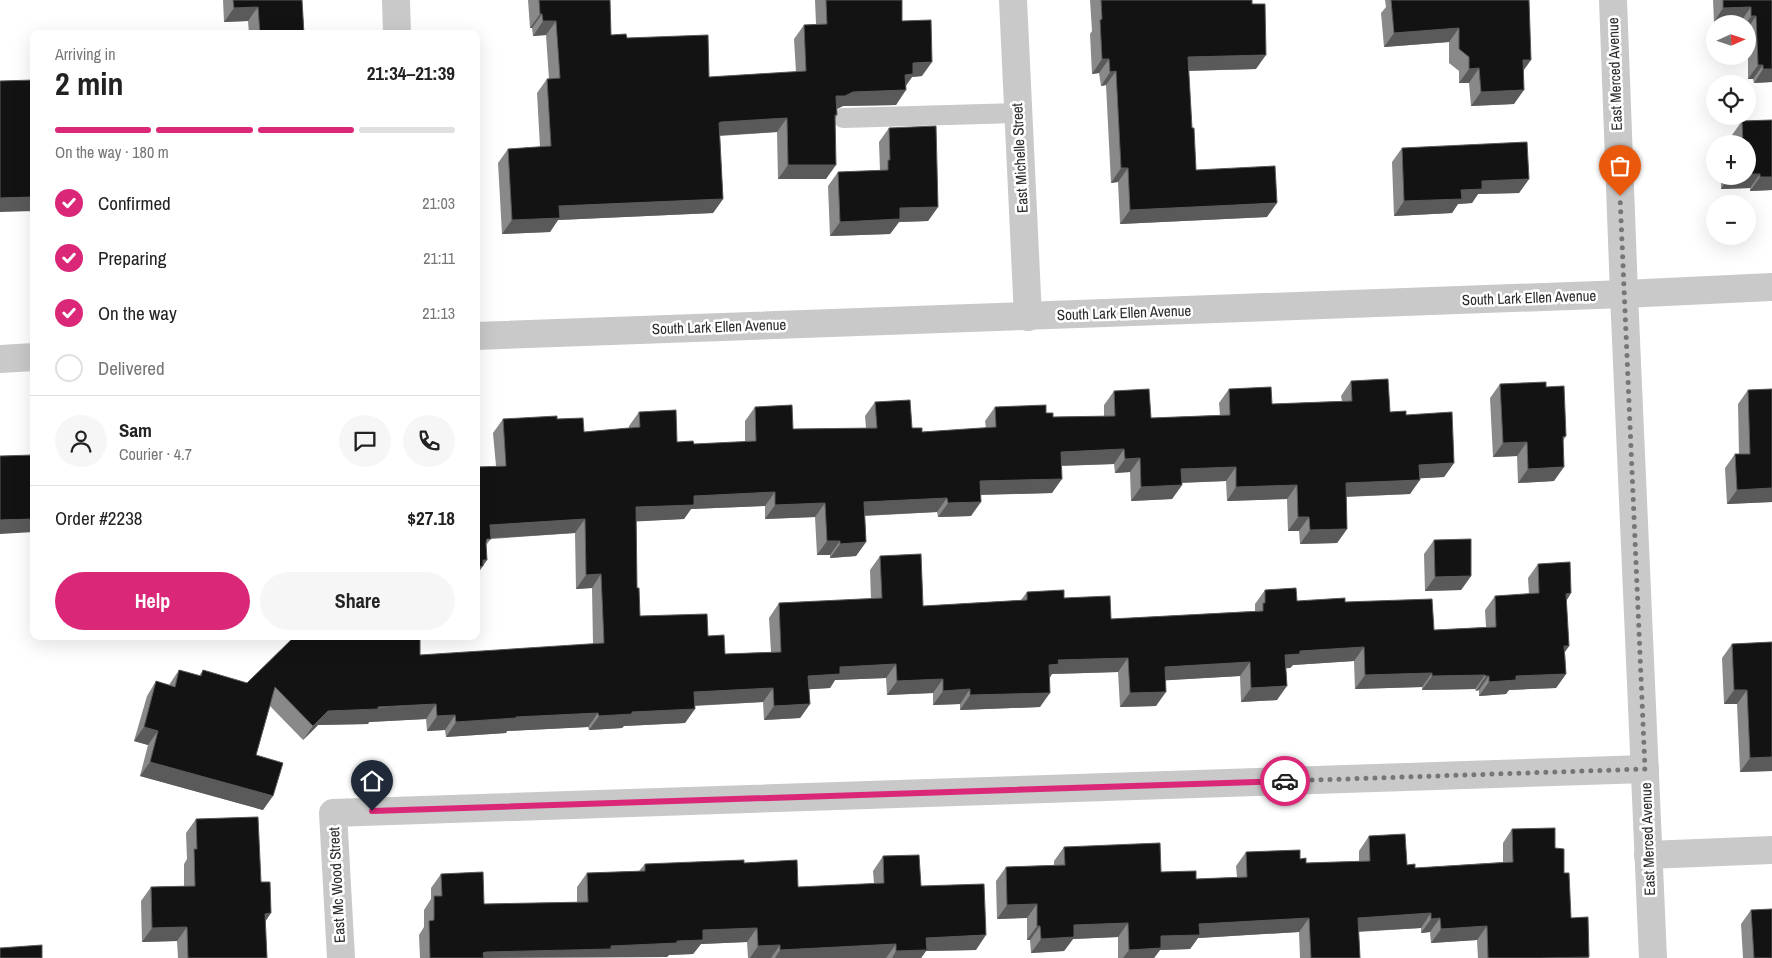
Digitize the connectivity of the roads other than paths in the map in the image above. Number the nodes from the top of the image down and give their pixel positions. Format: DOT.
graph roads {
  1 [pos="396,0"];
  2 [pos="1013,0"];
  3 [pos="1612,0"];
  4 [pos="397,30"];
  5 [pos="1018,113"];
  6 [pos="843,118"];
  7 [pos="1772,287"];
  8 [pos="1624,294"];
  9 [pos="1028,317"];
  10 [pos="480,336"];
  11 [pos="30,357"];
  12 [pos="0,359"];
  13 [pos="1645,769"];
  14 [pos="1772,850"];
  15 [pos="1648,856"];
  16 [pos="341,958"];
  17 [pos="1654,958"];
  1 -- 4 [label="street"];
  2 -- 5 [label="street, East Michelle Street"];
  3 -- 8 [label="street, East Merced Avenue"];
  5 -- 6 [label="lane"];
  5 -- 9 [label="street, East Michelle Street"];
  7 -- 8 [label="street, South Lark Ellen Avenue"];
  8 -- 9 [label="street, South Lark Ellen Avenue"];
  8 -- 13 [label="street, East Merced Avenue"];
  9 -- 10 [label="street, South Lark Ellen Avenue"];
  11 -- 12 [label="street"];
  13 -- 15 [label="street, East Merced Avenue"];
  13 -- 16 [label="street, East Mc Wood Street"];
  14 -- 15 [label="street"];
  15 -- 17 [label="street, East Merced Avenue"];
}
